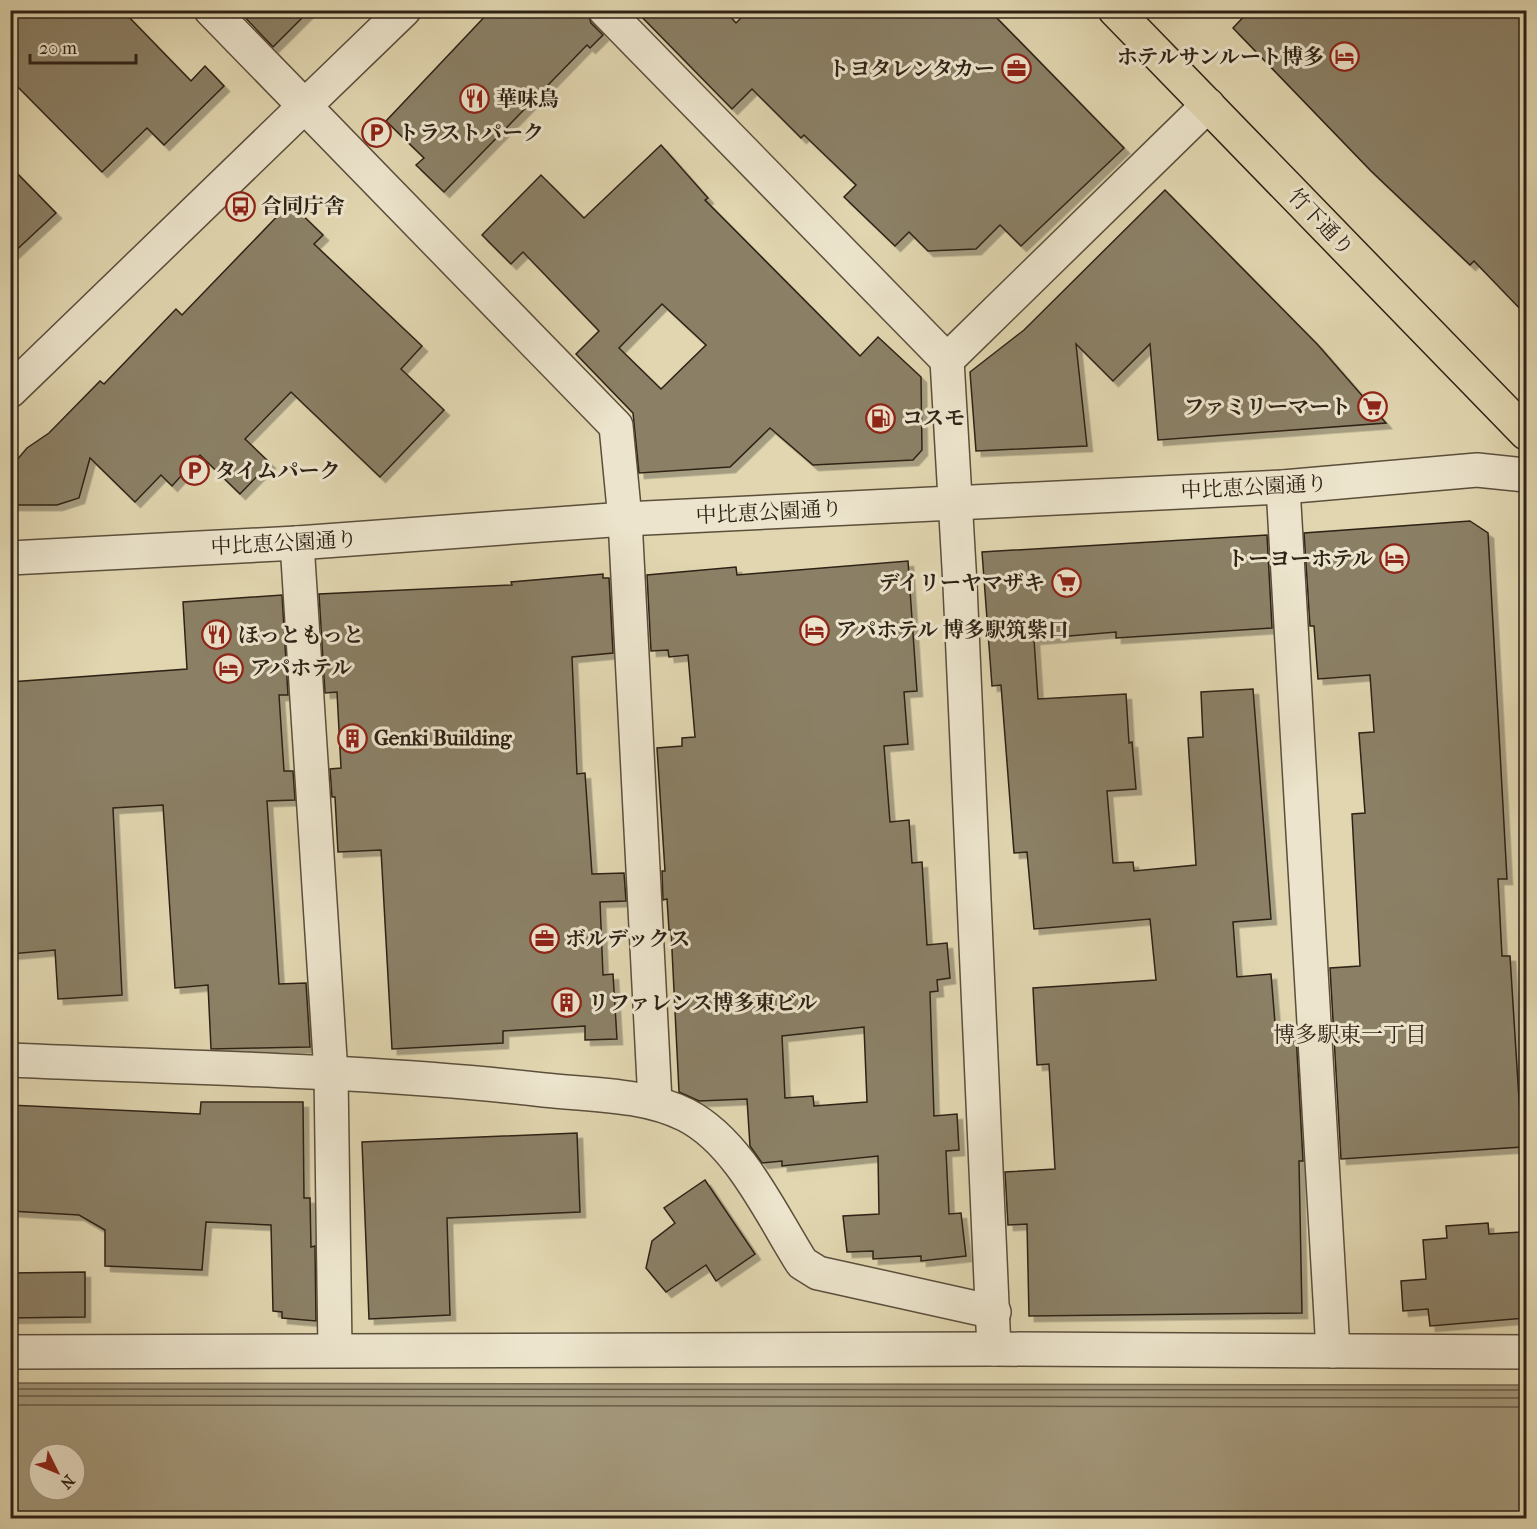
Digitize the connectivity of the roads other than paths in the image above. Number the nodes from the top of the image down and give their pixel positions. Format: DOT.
graph roads {
  1 [pos="211,10"];
  2 [pos="404,10"];
  3 [pos="605,10"];
  4 [pos="1115,10"];
  5 [pos="1208,105"];
  6 [pos="304,106"];
  7 [pos="947,360"];
  8 [pos="10,391"];
  9 [pos="1527,433"];
  10 [pos="1527,475"];
  11 [pos="1283,487"];
  12 [pos="955,502"];
  13 [pos="625,519"];
  14 [pos="297,543"];
  15 [pos="10,558"];
  16 [pos="10,1060"];
  17 [pos="331,1074"];
  18 [pos="655,1102"];
  19 [pos="994,1312"];
  20 [pos="335,1349"];
  21 [pos="994,1349"];
  22 [pos="1333,1351"];
  23 [pos="10,1352"];
  24 [pos="1527,1352"];
  1 -- 6 [label="street"];
  2 -- 6 [label="street"];
  3 -- 7 [label="street"];
  4 -- 5 [label="highway, 竹下通り"];
  5 -- 7 [label="street"];
  5 -- 9 [label="highway, 竹下通り"];
  6 -- 8 [label="street"];
  6 -- 13 [label="street"];
  7 -- 12 [label="street"];
  10 -- 11 [label="street, 中比恵公園通り"];
  11 -- 12 [label="street, 中比恵公園通り"];
  11 -- 22 [label="street"];
  12 -- 13 [label="street, 中比恵公園通り"];
  12 -- 19 [label="street"];
  13 -- 14 [label="street, 中比恵公園通り"];
  13 -- 18 [label="street"];
  14 -- 15 [label="street, 中比恵公園通り"];
  14 -- 17 [label="street"];
  16 -- 17 [label="street"];
  17 -- 18 [label="street"];
  17 -- 20 [label="street"];
  18 -- 19 [label="street"];
  19 -- 21 [label="street"];
  20 -- 21 [label="street"];
  20 -- 23 [label="street"];
  21 -- 22 [label="street"];
  22 -- 24 [label="street"];
}
